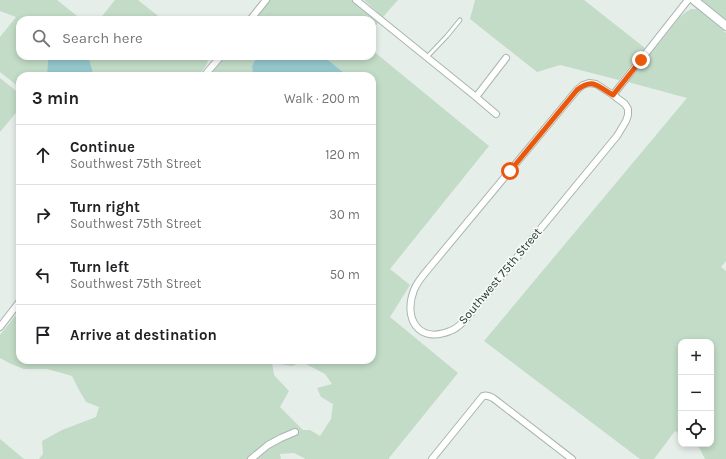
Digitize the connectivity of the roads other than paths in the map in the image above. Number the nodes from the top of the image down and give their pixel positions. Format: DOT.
graph roads {
  1 [pos="266,0"];
  2 [pos="356,0"];
  3 [pos="688,0"];
  4 [pos="694,0"];
  5 [pos="253,16"];
  6 [pos="376,16"];
  7 [pos="376,16"];
  8 [pos="460,20"];
  9 [pos="726,26"];
  10 [pos="427,57"];
  11 [pos="506,58"];
  12 [pos="218,60"];
  13 [pos="207,72"];
  14 [pos="613,95"];
  15 [pos="476,97"];
  16 [pos="496,114"];
  17 [pos="16,306"];
  18 [pos="0,327"];
  19 [pos="295,432"];
  20 [pos="251,459"];
  21 [pos="432,459"];
  22 [pos="572,459"];
  1 -- 5 [label="street"];
  2 -- 6 [label="street"];
  3 -- 14 [label="street"];
  4 -- 9 [label="street"];
  7 -- 10 [label="street"];
  8 -- 10 [label="lane"];
  10 -- 15 [label="street"];
  11 -- 15 [label="street"];
  12 -- 13 [label="street"];
  14 -- 14 [label="street, Southwest 75th Street"];
  15 -- 16 [label="street"];
  17 -- 18 [label="street"];
  19 -- 20 [label="street"];
  21 -- 22 [label="street"];
}
